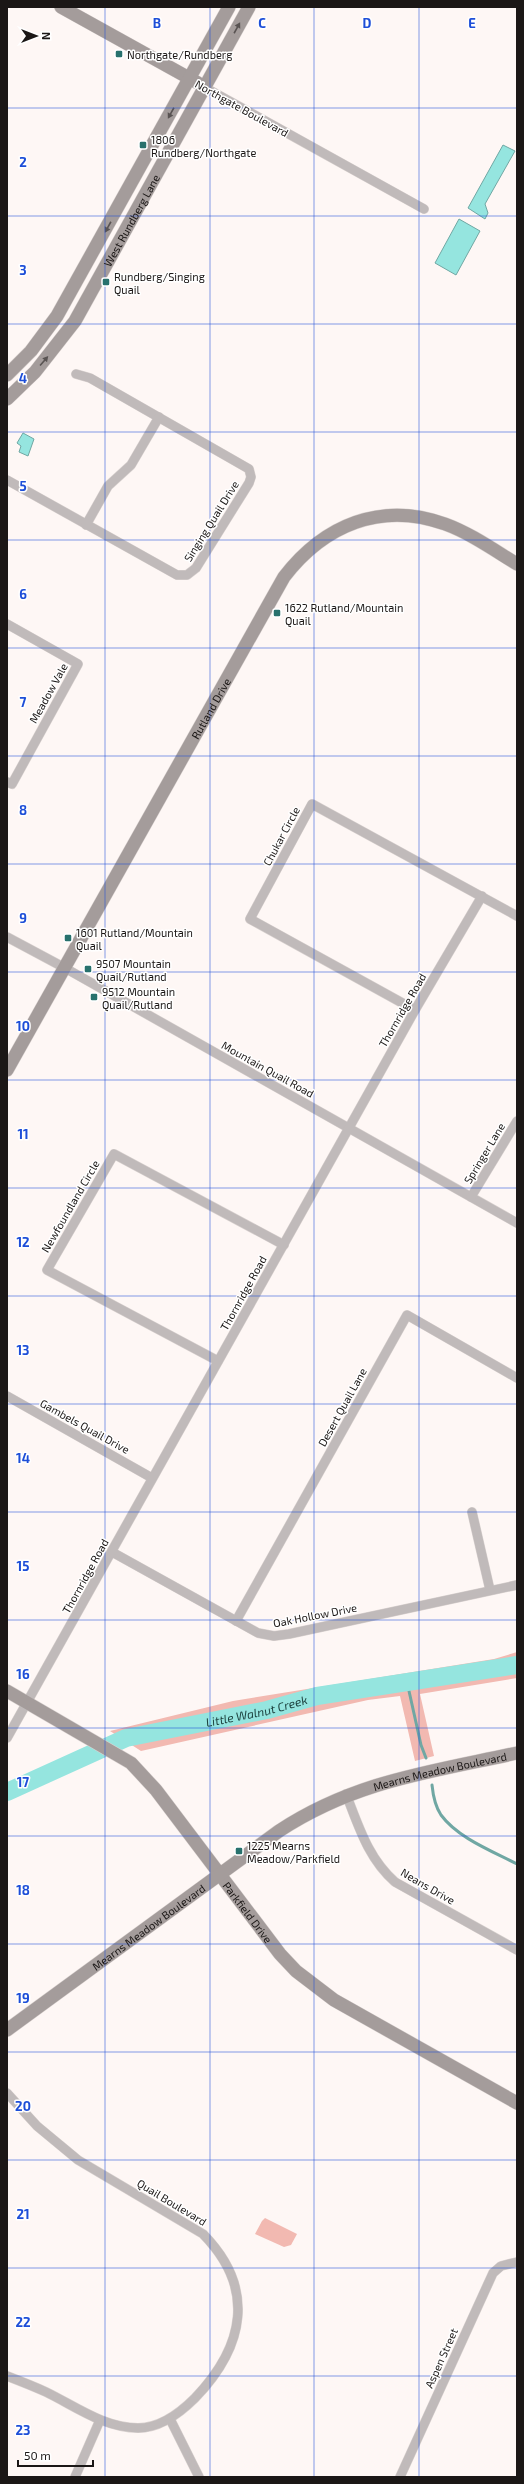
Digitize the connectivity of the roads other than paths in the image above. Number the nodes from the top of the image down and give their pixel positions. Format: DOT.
graph roads {
  1 [pos="61,7"];
  2 [pos="229,7"];
  3 [pos="249,7"];
  4 [pos="190,79"];
  5 [pos="204,87"];
  6 [pos="424,209"];
  7 [pos="72,290"];
  8 [pos="87,299"];
  9 [pos="76,374"];
  10 [pos="7,375"];
  11 [pos="7,399"];
  12 [pos="159,417"];
  13 [pos="7,480"];
  14 [pos="86,525"];
  15 [pos="517,564"];
  16 [pos="7,624"];
  17 [pos="9,783"];
  18 [pos="482,896"];
  19 [pos="517,916"];
  20 [pos="7,937"];
  21 [pos="65,968"];
  22 [pos="415,1010"];
  23 [pos="7,1070"];
  24 [pos="517,1120"];
  25 [pos="349,1128"];
  26 [pos="471,1197"];
  27 [pos="517,1223"];
  28 [pos="284,1245"];
  29 [pos="218,1361"];
  30 [pos="517,1378"];
  31 [pos="7,1396"];
  32 [pos="152,1478"];
  33 [pos="472,1512"];
  34 [pos="112,1552"];
  35 [pos="517,1585"];
  36 [pos="490,1590"];
  37 [pos="236,1621"];
  38 [pos="7,1691"];
  39 [pos="28,1703"];
  40 [pos="7,1738"];
  41 [pos="517,1753"];
  42 [pos="346,1794"];
  43 [pos="221,1874"];
  44 [pos="517,1950"];
  45 [pos="7,2030"];
  46 [pos="7,2093"];
  47 [pos="517,2102"];
  48 [pos="517,2262"];
  49 [pos="7,2376"];
  50 [pos="170,2419"];
  51 [pos="100,2420"];
  52 [pos="75,2477"];
  53 [pos="199,2477"];
  54 [pos="400,2477"];
  1 -- 4 [label="street, Northgate Boulevard"];
  2 -- 4 [label="street, West Rundberg Lane"];
  5 -- 3 [label="street, West Rundberg Lane, one-way"];
  4 -- 5 [label="street, Northgate Boulevard"];
  4 -- 7 [label="street, West Rundberg Lane, one-way"];
  5 -- 6 [label="street, Northgate Boulevard"];
  5 -- 8 [label="street, West Rundberg Lane"];
  7 -- 8 [label="street"];
  7 -- 10 [label="street, West Rundberg Lane"];
  11 -- 8 [label="street, West Rundberg Lane, one-way"];
  9 -- 12 [label="street, Singing Quail Drive"];
  12 -- 14 [label="street"];
  12 -- 14 [label="street, Singing Quail Drive"];
  13 -- 14 [label="street, Singing Quail Drive"];
  15 -- 21 [label="street, Rutland Drive"];
  16 -- 17 [label="street, Meadow Vale"];
  18 -- 19 [label="street, Chukar Circle"];
  18 -- 22 [label="street, Thornridge Road"];
  18 -- 22 [label="street, Chukar Circle"];
  20 -- 21 [label="street, Mountain Quail Road"];
  21 -- 23 [label="street, Rutland Drive"];
  21 -- 25 [label="street, Mountain Quail Road"];
  22 -- 25 [label="street, Thornridge Road"];
  24 -- 26 [label="street, Springer Lane"];
  25 -- 26 [label="street, Mountain Quail Road"];
  25 -- 28 [label="street, Thornridge Road"];
  26 -- 27 [label="street, Mountain Quail Road"];
  28 -- 29 [label="street, Thornridge Road"];
  28 -- 29 [label="street, Newfoundland Circle"];
  29 -- 32 [label="street, Thornridge Road"];
  30 -- 37 [label="street, Desert Quail Lane"];
  31 -- 32 [label="street, Gambels Quail Drive"];
  32 -- 34 [label="street, Thornridge Road"];
  33 -- 36 [label="street"];
  34 -- 37 [label="street, Oak Hollow Drive"];
  34 -- 39 [label="street, Thornridge Road"];
  35 -- 36 [label="street, Oak Hollow Drive"];
  36 -- 37 [label="street, Oak Hollow Drive"];
  38 -- 39 [label="street, Parkfield Drive"];
  39 -- 40 [label="street, Thornridge Road"];
  39 -- 43 [label="street, Parkfield Drive"];
  41 -- 42 [label="street, Mearns Meadow Boulevard"];
  42 -- 43 [label="street, Mearns Meadow Boulevard"];
  42 -- 44 [label="street, Neans Drive"];
  43 -- 45 [label="street, Mearns Meadow Boulevard"];
  43 -- 47 [label="street, Parkfield Drive"];
  46 -- 50 [label="street, Quail Boulevard"];
  48 -- 54 [label="street, Aspen Street"];
  49 -- 51 [label="street, Quail Boulevard"];
  50 -- 51 [label="street, Quail Boulevard"];
  50 -- 53 [label="street"];
  51 -- 52 [label="street"];
}
